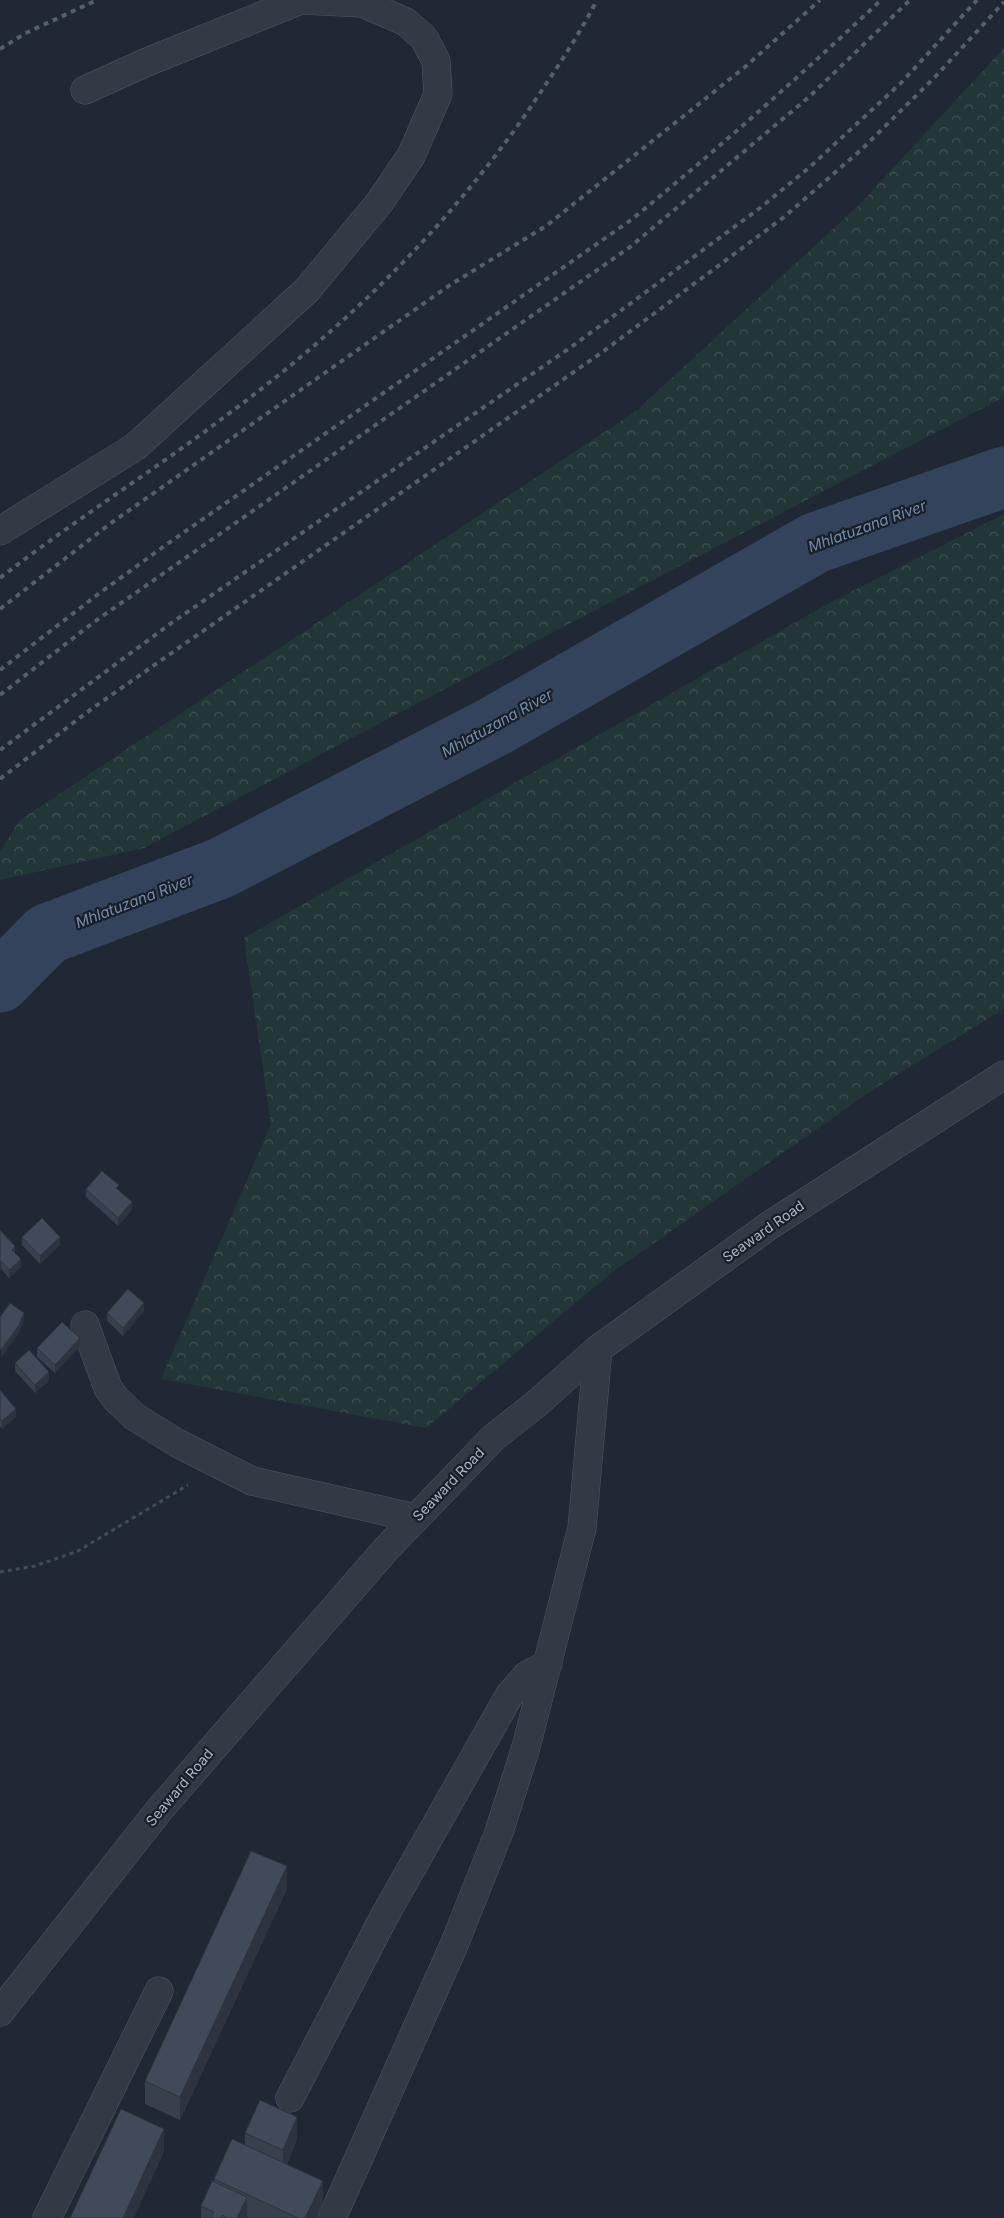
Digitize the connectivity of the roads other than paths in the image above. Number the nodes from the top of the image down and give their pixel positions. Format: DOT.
graph roads {
  1 [pos="85,90"];
  2 [pos="0,531"];
  3 [pos="1004,1075"];
  4 [pos="84,1325"];
  5 [pos="598,1349"];
  6 [pos="415,1518"];
  7 [pos="548,1664"];
  8 [pos="159,1991"];
  9 [pos="0,2012"];
  10 [pos="290,2098"];
  11 [pos="48,2218"];
  12 [pos="332,2218"];
  1 -- 2 [label="street"];
  3 -- 5 [label="street, Seaward Road"];
  4 -- 6 [label="street"];
  5 -- 6 [label="street, Seaward Road"];
  5 -- 7 [label="street"];
  6 -- 9 [label="street, Seaward Road"];
  7 -- 10 [label="street"];
  7 -- 12 [label="street"];
  8 -- 11 [label="street"];
}
